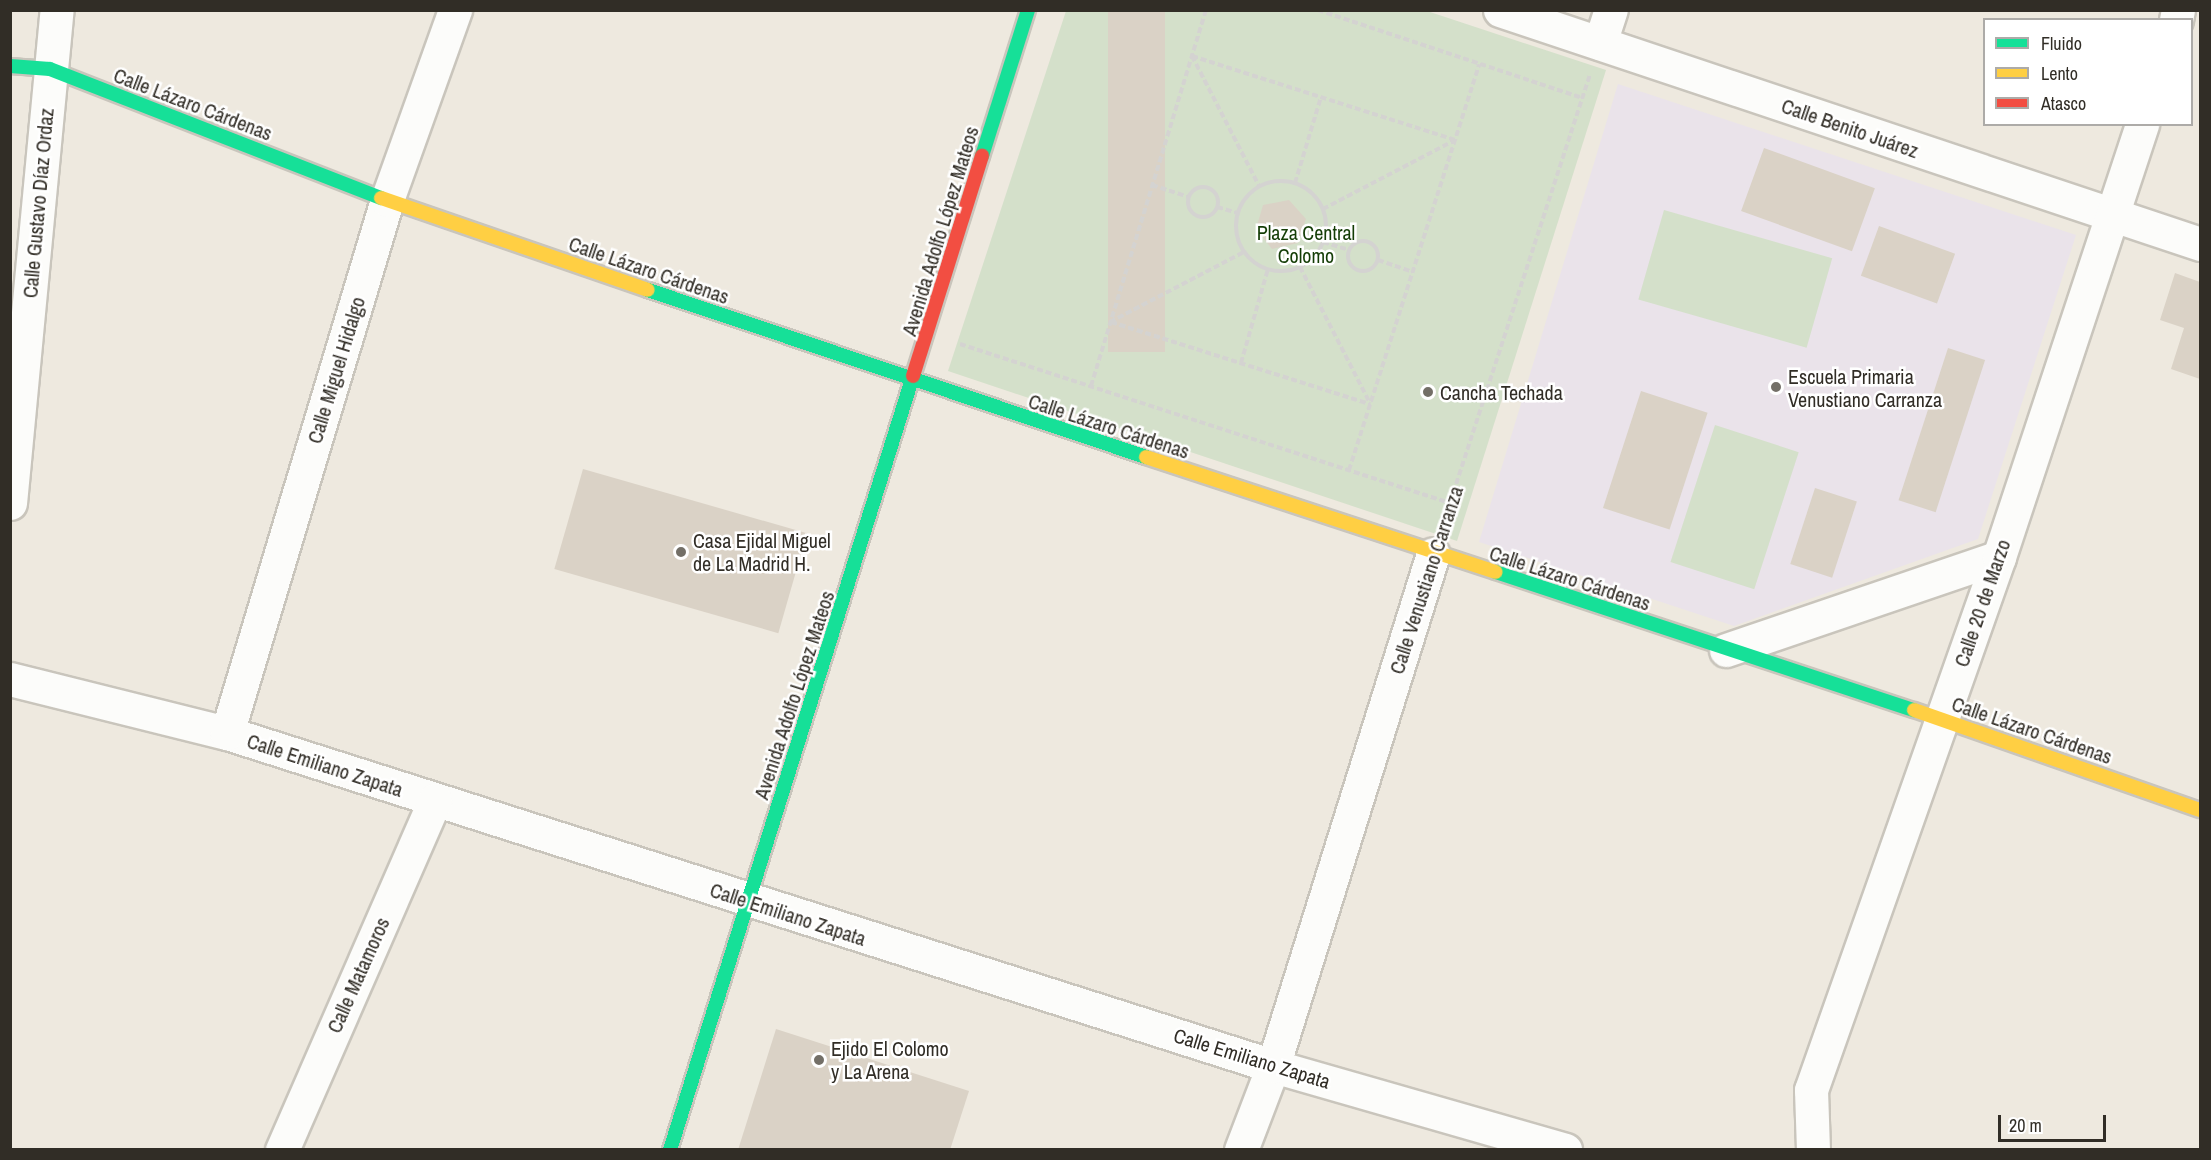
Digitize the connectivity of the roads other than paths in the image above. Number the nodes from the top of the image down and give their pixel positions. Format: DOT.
graph roads {
  1 [pos="57,10"];
  2 [pos="455,10"];
  3 [pos="1028,10"];
  4 [pos="1500,10"];
  5 [pos="1611,10"];
  6 [pos="1600,43"];
  7 [pos="10,66"];
  8 [pos="50,69"];
  9 [pos="2141,126"];
  10 [pos="387,200"];
  11 [pos="2111,216"];
  12 [pos="2200,244"];
  13 [pos="914,381"];
  14 [pos="10,503"];
  15 [pos="1433,554"];
  16 [pos="1999,557"];
  17 [pos="1726,650"];
  18 [pos="10,679"];
  19 [pos="1942,718"];
  20 [pos="227,733"];
  21 [pos="435,800"];
  22 [pos="2200,810"];
  23 [pos="749,902"];
  24 [pos="1273,1066"];
  25 [pos="282,1149"];
  26 [pos="670,1149"];
  27 [pos="1241,1149"];
  28 [pos="1565,1149"];
  29 [pos="1813,1149"];
  1 -- 8 [label="street, Calle Gustavo Díaz Ordaz"];
  2 -- 10 [label="street, Calle Miguel Hidalgo"];
  3 -- 13 [label="street, Avenida Adolfo López Mateos"];
  4 -- 6 [label="street, Calle Benito Juárez"];
  5 -- 6 [label="street"];
  6 -- 11 [label="street, Calle Benito Juárez"];
  7 -- 8 [label="street, Calle Lázaro Cárdenas"];
  8 -- 10 [label="street, Calle Lázaro Cárdenas"];
  8 -- 14 [label="street, Calle Gustavo Díaz Ordaz"];
  9 -- 11 [label="street, Calle 20 de Marzo"];
  10 -- 13 [label="street, Calle Lázaro Cárdenas"];
  10 -- 20 [label="street, Calle Miguel Hidalgo"];
  11 -- 12 [label="street, Calle Benito Juárez"];
  11 -- 16 [label="street, Calle 20 de Marzo"];
  13 -- 15 [label="street, Calle Lázaro Cárdenas"];
  13 -- 23 [label="street, Avenida Adolfo López Mateos"];
  15 -- 17 [label="street, Calle Lázaro Cárdenas"];
  15 -- 24 [label="street, Calle Venustiano Carranza"];
  16 -- 17 [label="street"];
  16 -- 19 [label="street, Calle 20 de Marzo"];
  17 -- 19 [label="street, Calle Lázaro Cárdenas"];
  18 -- 20 [label="street, Calle Emiliano Zapata"];
  19 -- 22 [label="street, Calle Lázaro Cárdenas"];
  19 -- 29 [label="street, Calle 20 de Marzo"];
  20 -- 21 [label="street, Calle Emiliano Zapata"];
  21 -- 23 [label="street, Calle Emiliano Zapata"];
  21 -- 25 [label="street, Calle Matamoros"];
  23 -- 24 [label="street, Calle Emiliano Zapata"];
  23 -- 26 [label="street, Avenida Adolfo López Mateos"];
  24 -- 27 [label="street, Calle Venustiano Carranza"];
  24 -- 28 [label="street, Calle Emiliano Zapata"];
}
